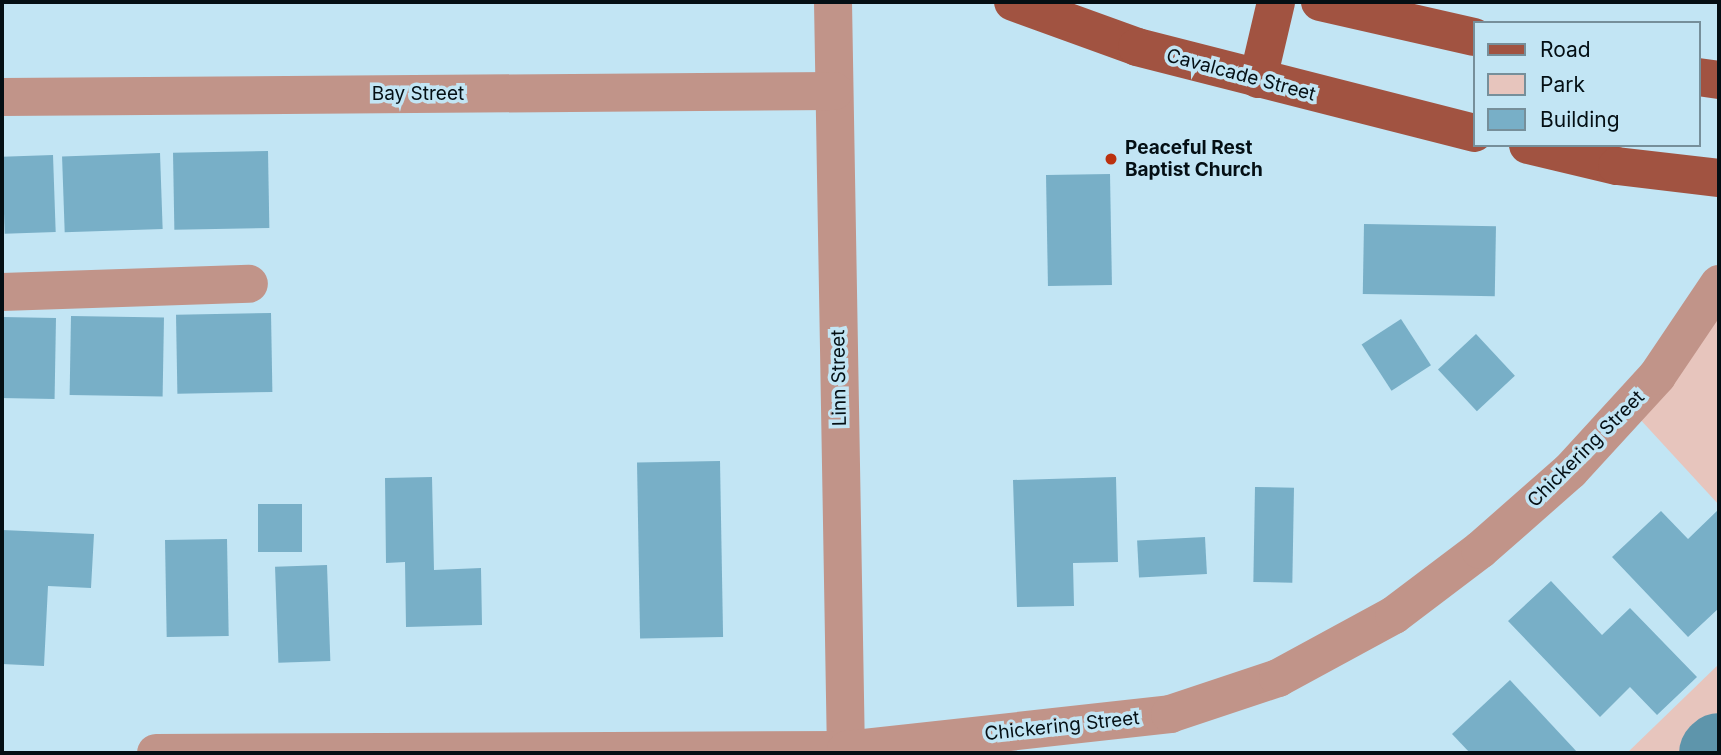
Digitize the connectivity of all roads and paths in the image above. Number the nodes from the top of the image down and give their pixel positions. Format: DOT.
graph roads {
  1 [pos="833,2"];
  2 [pos="1013,2"];
  3 [pos="1276,2"];
  4 [pos="1320,2"];
  5 [pos="1472,37"];
  6 [pos="1700,77"];
  7 [pos="1258,79"];
  8 [pos="1719,80"];
  9 [pos="834,91"];
  10 [pos="2,97"];
  11 [pos="1472,132"];
  12 [pos="1536,147"];
  13 [pos="1719,178"];
  14 [pos="249,284"];
  15 [pos="1719,284"];
  16 [pos="2,292"];
  17 [pos="846,751"];
  18 [pos="156,753"];
  1 -- 9 [label="street, Linn Street"];
  2 -- 7 [label="main road, Cavalcade Street"];
  3 -- 7 [label="main road"];
  4 -- 5 [label="main road"];
  6 -- 8 [label="main road"];
  7 -- 11 [label="main road, Cavalcade Street"];
  9 -- 10 [label="street, Bay Street"];
  9 -- 17 [label="street, Linn Street"];
  12 -- 13 [label="main road"];
  14 -- 16 [label="street"];
  15 -- 17 [label="street, Chickering Street"];
  17 -- 18 [label="street, Chickering Street"];
}
